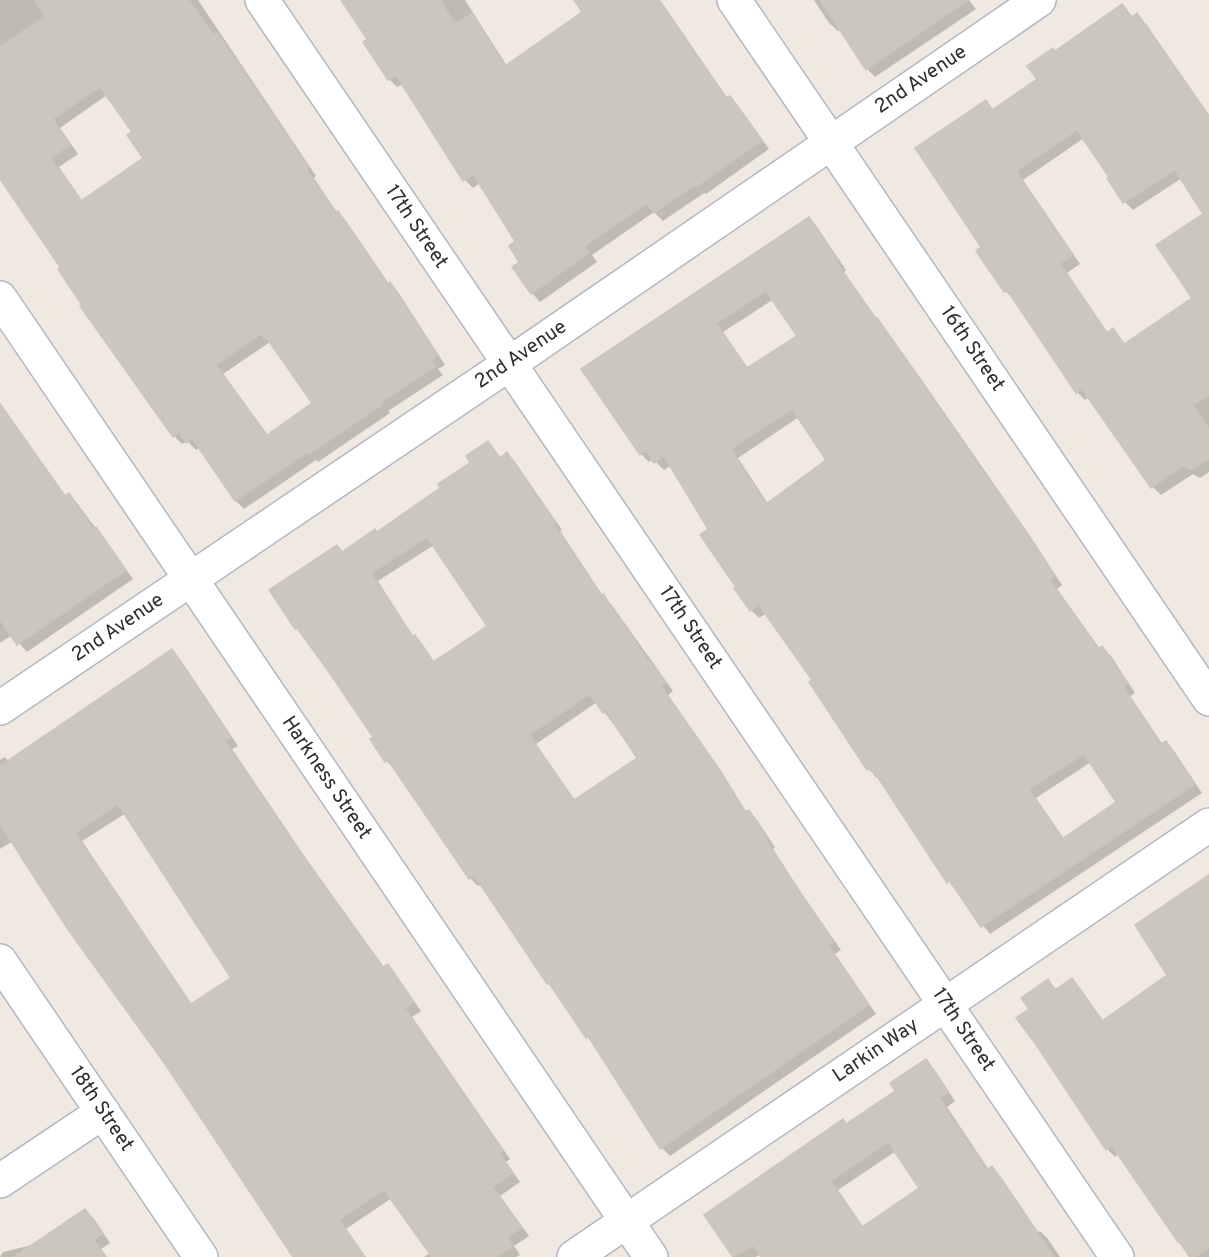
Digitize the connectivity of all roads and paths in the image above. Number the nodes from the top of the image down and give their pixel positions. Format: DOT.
graph roads {
  1 [pos="262,0"];
  2 [pos="734,0"];
  3 [pos="1039,0"];
  4 [pos="831,141"];
  5 [pos="0,298"];
  6 [pos="509,363"];
  7 [pos="190,578"];
  8 [pos="1209,699"];
  9 [pos="0,708"];
  10 [pos="1209,825"];
  11 [pos="0,961"];
  12 [pos="945,1004"];
  13 [pos="103,1112"];
  14 [pos="0,1181"];
  15 [pos="627,1221"];
  16 [pos="201,1257"];
  17 [pos="574,1257"];
  18 [pos="651,1257"];
  19 [pos="1117,1257"];
  1 -- 6 [label="street, 17th Street"];
  2 -- 4 [label="street, 16th Street"];
  3 -- 4 [label="street, 2nd Avenue"];
  4 -- 6 [label="street, 2nd Avenue"];
  4 -- 8 [label="street, 16th Street"];
  5 -- 7 [label="street, Harkness Street"];
  6 -- 7 [label="street, 2nd Avenue"];
  6 -- 12 [label="street, 17th Street"];
  7 -- 9 [label="street, 2nd Avenue"];
  7 -- 15 [label="street, Harkness Street"];
  10 -- 12 [label="street, Larkin Way"];
  11 -- 13 [label="street, 18th Street"];
  12 -- 15 [label="street, Larkin Way"];
  12 -- 19 [label="street, 17th Street"];
  13 -- 14 [label="street"];
  13 -- 16 [label="street, 18th Street"];
  15 -- 17 [label="street, Larkin Way"];
  15 -- 18 [label="street, Harkness Street"];
}
